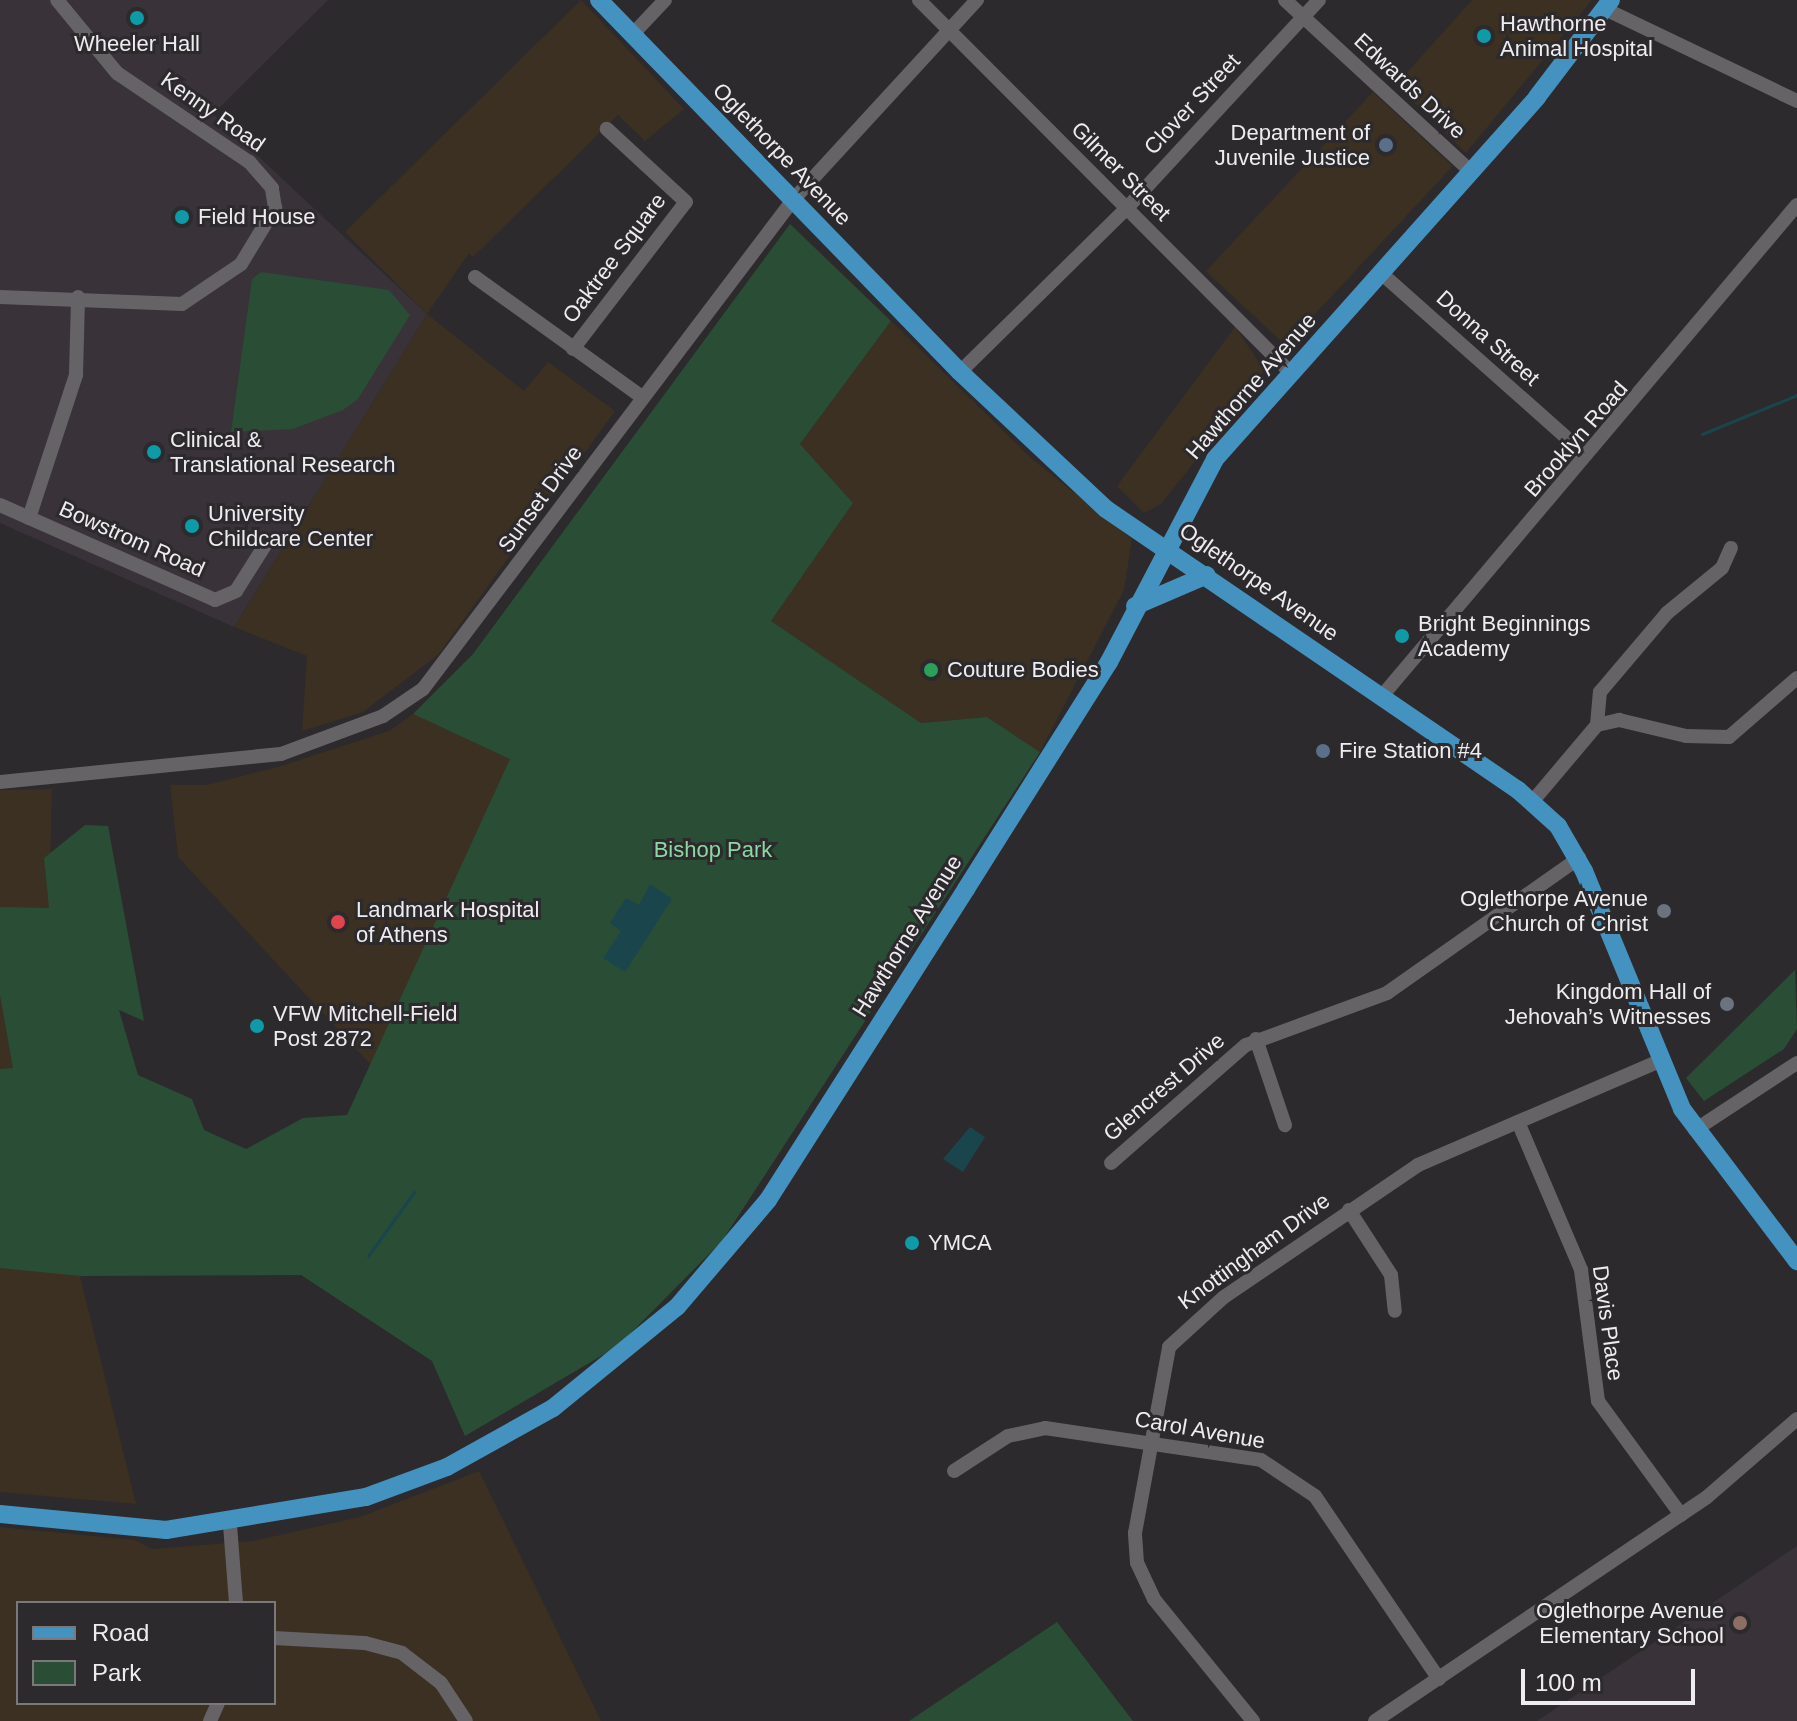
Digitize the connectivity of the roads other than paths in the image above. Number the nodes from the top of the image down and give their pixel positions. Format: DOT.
graph roads {
  1 [pos="57,0"];
  2 [pos="599,0"];
  3 [pos="665,0"];
  4 [pos="919,0"];
  5 [pos="977,0"];
  6 [pos="1285,0"];
  7 [pos="1319,0"];
  8 [pos="1608,5"];
  9 [pos="1303,17"];
  10 [pos="949,31"];
  11 [pos="632,35"];
  12 [pos="1797,101"];
  13 [pos="607,129"];
  14 [pos="1470,171"];
  15 [pos="793,200"];
  16 [pos="1797,205"];
  17 [pos="1127,208"];
  18 [pos="1381,273"];
  19 [pos="475,277"];
  20 [pos="0,297"];
  21 [pos="78,297"];
  22 [pos="573,349"];
  23 [pos="960,372"];
  24 [pos="1291,373"];
  25 [pos="642,397"];
  26 [pos="1566,437"];
  27 [pos="0,505"];
  28 [pos="29,518"];
  29 [pos="267,542"];
  30 [pos="1165,546"];
  31 [pos="1731,548"];
  32 [pos="1207,575"];
  33 [pos="1135,606"];
  34 [pos="1797,678"];
  35 [pos="1382,696"];
  36 [pos="1597,725"];
  37 [pos="0,782"];
  38 [pos="1532,802"];
  39 [pos="1579,858"];
  40 [pos="1256,1039"];
  41 [pos="1660,1061"];
  42 [pos="1797,1063"];
  43 [pos="1518,1122"];
  44 [pos="1285,1125"];
  45 [pos="1695,1130"];
  46 [pos="1111,1163"];
  47 [pos="1349,1210"];
  48 [pos="1790,1239"];
  49 [pos="1797,1261"];
  50 [pos="1395,1311"];
  51 [pos="1797,1419"];
  52 [pos="1150,1442"];
  53 [pos="954,1471"];
  54 [pos="0,1514"];
  55 [pos="1681,1515"];
  56 [pos="230,1525"];
  57 [pos="236,1601"];
  58 [pos="276,1638"];
  59 [pos="1439,1679"];
  60 [pos="466,1721"];
  61 [pos="1253,1721"];
  62 [pos="1375,1721"];
  1 -- 21 [label="street, Kenny Road"];
  2 -- 11 [label="main road, Oglethorpe Avenue"];
  3 -- 11 [label="street"];
  4 -- 10 [label="street, Gilmer Street"];
  5 -- 10 [label="street, Sunset Drive"];
  6 -- 9 [label="street, Edwards Drive"];
  7 -- 9 [label="street, Clover Street"];
  8 -- 12 [label="street"];
  8 -- 14 [label="main road, Hawthorne Avenue"];
  9 -- 14 [label="street, Edwards Drive"];
  9 -- 17 [label="street, Clover Street"];
  10 -- 15 [label="street, Sunset Drive"];
  10 -- 17 [label="street, Gilmer Street"];
  11 -- 15 [label="main road, Oglethorpe Avenue"];
  13 -- 22 [label="street, Oaktree Square"];
  14 -- 18 [label="main road, Hawthorne Avenue"];
  15 -- 23 [label="main road, Oglethorpe Avenue"];
  15 -- 25 [label="street, Sunset Drive"];
  16 -- 35 [label="street, Brooklyn Road"];
  17 -- 23 [label="street, Clover Street"];
  17 -- 24 [label="street, Gilmer Street"];
  18 -- 24 [label="main road, Hawthorne Avenue"];
  18 -- 26 [label="street, Donna Street"];
  19 -- 22 [label="street, Oaktree Square"];
  20 -- 21 [label="street, Kenny Road"];
  21 -- 28 [label="street"];
  22 -- 25 [label="street, Oaktree Square"];
  23 -- 30 [label="main road, Oglethorpe Avenue"];
  24 -- 30 [label="main road, Hawthorne Avenue"];
  25 -- 37 [label="street, Sunset Drive"];
  27 -- 28 [label="street, Bowstrom Road"];
  28 -- 29 [label="street, Bowstrom Road"];
  30 -- 32 [label="main road, Oglethorpe Avenue"];
  30 -- 33 [label="main road, Hawthorne Avenue"];
  31 -- 36 [label="street"];
  32 -- 33 [label="main road"];
  32 -- 35 [label="main road, Oglethorpe Avenue"];
  33 -- 56 [label="main road, Hawthorne Avenue"];
  34 -- 36 [label="street"];
  35 -- 38 [label="main road, Oglethorpe Avenue"];
  36 -- 38 [label="street"];
  38 -- 39 [label="main road, Oglethorpe Avenue"];
  39 -- 40 [label="street, Glencrest Drive"];
  39 -- 41 [label="main road, Oglethorpe Avenue"];
  40 -- 44 [label="street"];
  40 -- 46 [label="street, Glencrest Drive"];
  41 -- 43 [label="street, Knottingham Drive"];
  41 -- 45 [label="main road, Oglethorpe Avenue"];
  42 -- 45 [label="street"];
  43 -- 47 [label="street, Knottingham Drive"];
  43 -- 55 [label="street, Davis Place"];
  45 -- 48 [label="main road, Oglethorpe Avenue"];
  47 -- 50 [label="street"];
  47 -- 52 [label="street, Knottingham Drive"];
  48 -- 49 [label="main road, Oglethorpe Avenue"];
  51 -- 55 [label="street"];
  52 -- 53 [label="street, Carol Avenue"];
  52 -- 59 [label="street, Carol Avenue"];
  52 -- 61 [label="street, Knottingham Drive"];
  54 -- 56 [label="main road, Hawthorne Avenue"];
  55 -- 59 [label="street"];
  56 -- 57 [label="street"];
  58 -- 60 [label="street"];
  59 -- 62 [label="street"];
}
